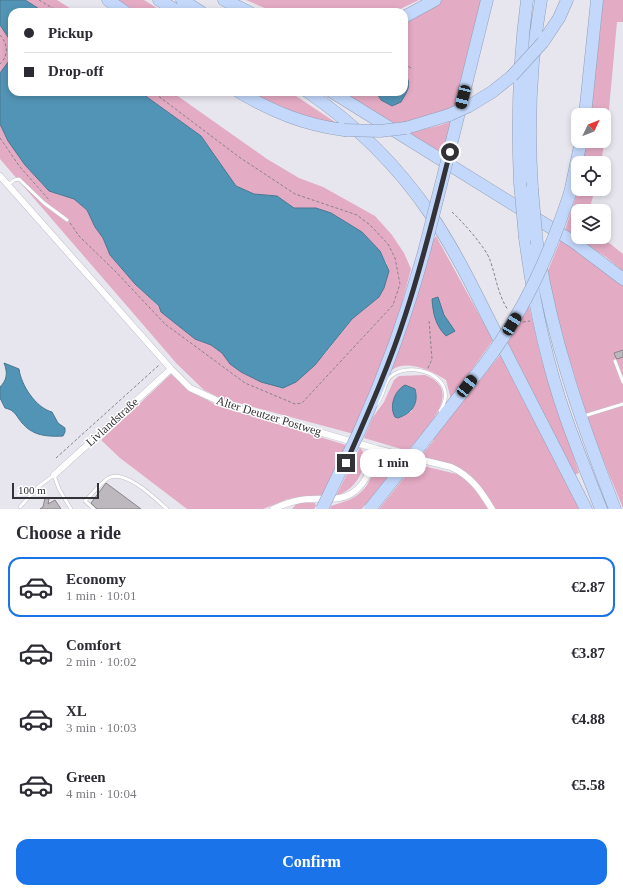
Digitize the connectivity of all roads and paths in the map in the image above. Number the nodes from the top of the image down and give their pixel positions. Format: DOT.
graph roads {
  1 [pos="39,0"];
  2 [pos="108,0"];
  3 [pos="160,0"];
  4 [pos="182,0"];
  5 [pos="224,0"];
  6 [pos="435,0"];
  7 [pos="487,0"];
  8 [pos="527,0"];
  9 [pos="541,0"];
  10 [pos="568,0"];
  11 [pos="596,0"];
  12 [pos="52,8"];
  13 [pos="119,8"];
  14 [pos="173,8"];
  15 [pos="195,8"];
  16 [pos="241,8"];
  17 [pos="408,15"];
  18 [pos="0,35"];
  19 [pos="0,64"];
  20 [pos="408,66"];
  21 [pos="413,69"];
  22 [pos="158,96"];
  23 [pos="247,96"];
  24 [pos="314,96"];
  25 [pos="336,96"];
  26 [pos="586,108"];
  27 [pos="380,137"];
  28 [pos="0,138"];
  29 [pos="580,148"];
  30 [pos="0,176"];
  31 [pos="8,185"];
  32 [pos="53,204"];
  33 [pos="452,212"];
  34 [pos="67,220"];
  35 [pos="623,279"];
  36 [pos="509,311"];
  37 [pos="429,320"];
  38 [pos="519,320"];
  39 [pos="539,320"];
  40 [pos="164,361"];
  41 [pos="615,361"];
  42 [pos="171,369"];
  43 [pos="426,372"];
  44 [pos="623,382"];
  45 [pos="623,404"];
  46 [pos="368,414"];
  47 [pos="580,417"];
  48 [pos="436,420"];
  49 [pos="378,449"];
  50 [pos="56,458"];
  51 [pos="54,476"];
  52 [pos="20,507"];
  53 [pos="71,509"];
  54 [pos="94,509"];
  55 [pos="167,509"];
  56 [pos="273,509"];
  57 [pos="322,509"];
  58 [pos="370,509"];
  59 [pos="492,509"];
  60 [pos="586,509"];
  61 [pos="602,509"];
  62 [pos="615,509"];
  1 -- 12 [label="path"];
  2 -- 13 [label="highway"];
  3 -- 14 [label="highway"];
  4 -- 15 [label="highway"];
  5 -- 16 [label="highway"];
  6 -- 17 [label="highway"];
  7 -- 46 [label="highway, bridge"];
  8 -- 39 [label="highway, bridge"];
  9 -- 47 [label="highway, bridge"];
  10 -- 23 [label="highway, bridge"];
  11 -- 26 [label="highway"];
  18 -- 19 [label="path"];
  20 -- 21 [label="path"];
  22 -- 34 [label="path"];
  24 -- 27 [label="highway"];
  25 -- 27 [label="highway"];
  27 -- 35 [label="highway"];
  27 -- 60 [label="highway"];
  28 -- 32 [label="path"];
  29 -- 48 [label="highway, bridge"];
  30 -- 31 [label="street, Alter Deutzer Postweg"];
  31 -- 34 [label="lane"];
  31 -- 40 [label="street, Alter Deutzer Postweg"];
  33 -- 36 [label="path"];
  37 -- 43 [label="path"];
  38 -- 39 [label="path"];
  39 -- 61 [label="highway"];
  40 -- 42 [label="street, Alter Deutzer Postweg"];
  40 -- 50 [label="path"];
  41 -- 44 [label="lane"];
  42 -- 49 [label="street, Alter Deutzer Postweg"];
  42 -- 51 [label="street, Livlandstraße"];
  43 -- 46 [label="lane"];
  43 -- 48 [label="lane"];
  45 -- 47 [label="lane"];
  46 -- 57 [label="highway, bridge"];
  47 -- 62 [label="highway"];
  48 -- 58 [label="highway, bridge"];
  49 -- 56 [label="street"];
  49 -- 59 [label="street, Alter Deutzer Postweg"];
  51 -- 52 [label="lane"];
  51 -- 53 [label="lane"];
  54 -- 55 [label="lane"];
}
